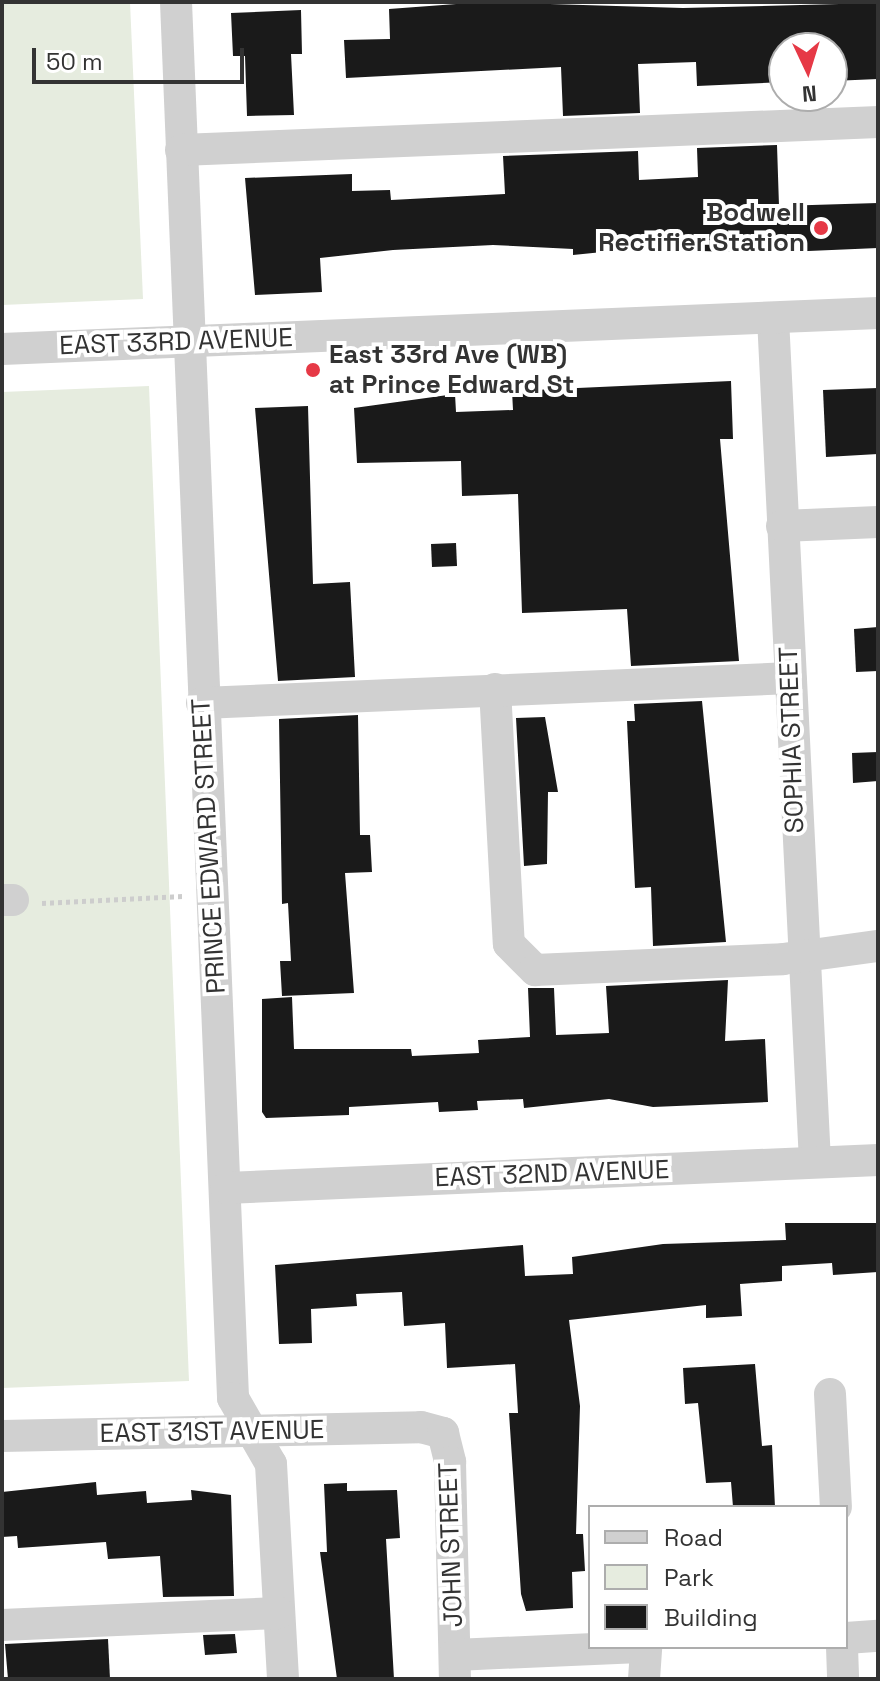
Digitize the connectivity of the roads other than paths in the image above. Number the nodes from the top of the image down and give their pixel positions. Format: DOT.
graph roads {
  1 [pos="176,2"];
  2 [pos="878,122"];
  3 [pos="181,150"];
  4 [pos="878,313"];
  5 [pos="773,318"];
  6 [pos="189,341"];
  7 [pos="2,349"];
  8 [pos="878,522"];
  9 [pos="782,526"];
  10 [pos="790,678"];
  11 [pos="495,689"];
  12 [pos="202,703"];
  13 [pos="878,946"];
  14 [pos="801,954"];
  15 [pos="878,1160"];
  16 [pos="815,1162"];
  17 [pos="226,1188"];
  18 [pos="830,1394"];
  19 [pos="421,1427"];
  20 [pos="255,1434"];
  21 [pos="2,1436"];
  22 [pos="836,1505"];
  23 [pos="279,1613"];
  24 [pos="2,1625"];
  25 [pos="878,1636"];
  26 [pos="848,1638"];
  27 [pos="622,1649"];
  28 [pos="646,1649"];
  29 [pos="842,1649"];
  30 [pos="455,1667"];
  31 [pos="283,1679"];
  32 [pos="644,1679"];
  33 [pos="843,1679"];
  1 -- 3 [label="street, PRINCE EDWARD STREET"];
  2 -- 3 [label="street"];
  3 -- 6 [label="street, PRINCE EDWARD STREET"];
  4 -- 5 [label="street, EAST 33RD AVENUE"];
  5 -- 6 [label="street, EAST 33RD AVENUE"];
  5 -- 9 [label="street, SOPHIA STREET"];
  6 -- 7 [label="street, EAST 33RD AVENUE"];
  6 -- 12 [label="street, PRINCE EDWARD STREET"];
  8 -- 9 [label="street"];
  9 -- 10 [label="street, SOPHIA STREET"];
  10 -- 11 [label="street"];
  10 -- 14 [label="street, SOPHIA STREET"];
  11 -- 12 [label="street"];
  11 -- 14 [label="street"];
  12 -- 17 [label="street, PRINCE EDWARD STREET"];
  13 -- 14 [label="street"];
  14 -- 16 [label="street, SOPHIA STREET"];
  15 -- 16 [label="street, EAST 32ND AVENUE"];
  16 -- 17 [label="street, EAST 32ND AVENUE"];
  17 -- 20 [label="street, PRINCE EDWARD STREET"];
  18 -- 22 [label="street"];
  19 -- 20 [label="street, EAST 31ST AVENUE"];
  19 -- 30 [label="street, JOHN STREET"];
  20 -- 21 [label="street, EAST 31ST AVENUE"];
  20 -- 23 [label="street, PRINCE EDWARD STREET"];
  23 -- 24 [label="street"];
  23 -- 31 [label="street, PRINCE EDWARD STREET"];
  25 -- 26 [label="street"];
  27 -- 30 [label="street"];
  28 -- 32 [label="street"];
  29 -- 33 [label="street"];
}
